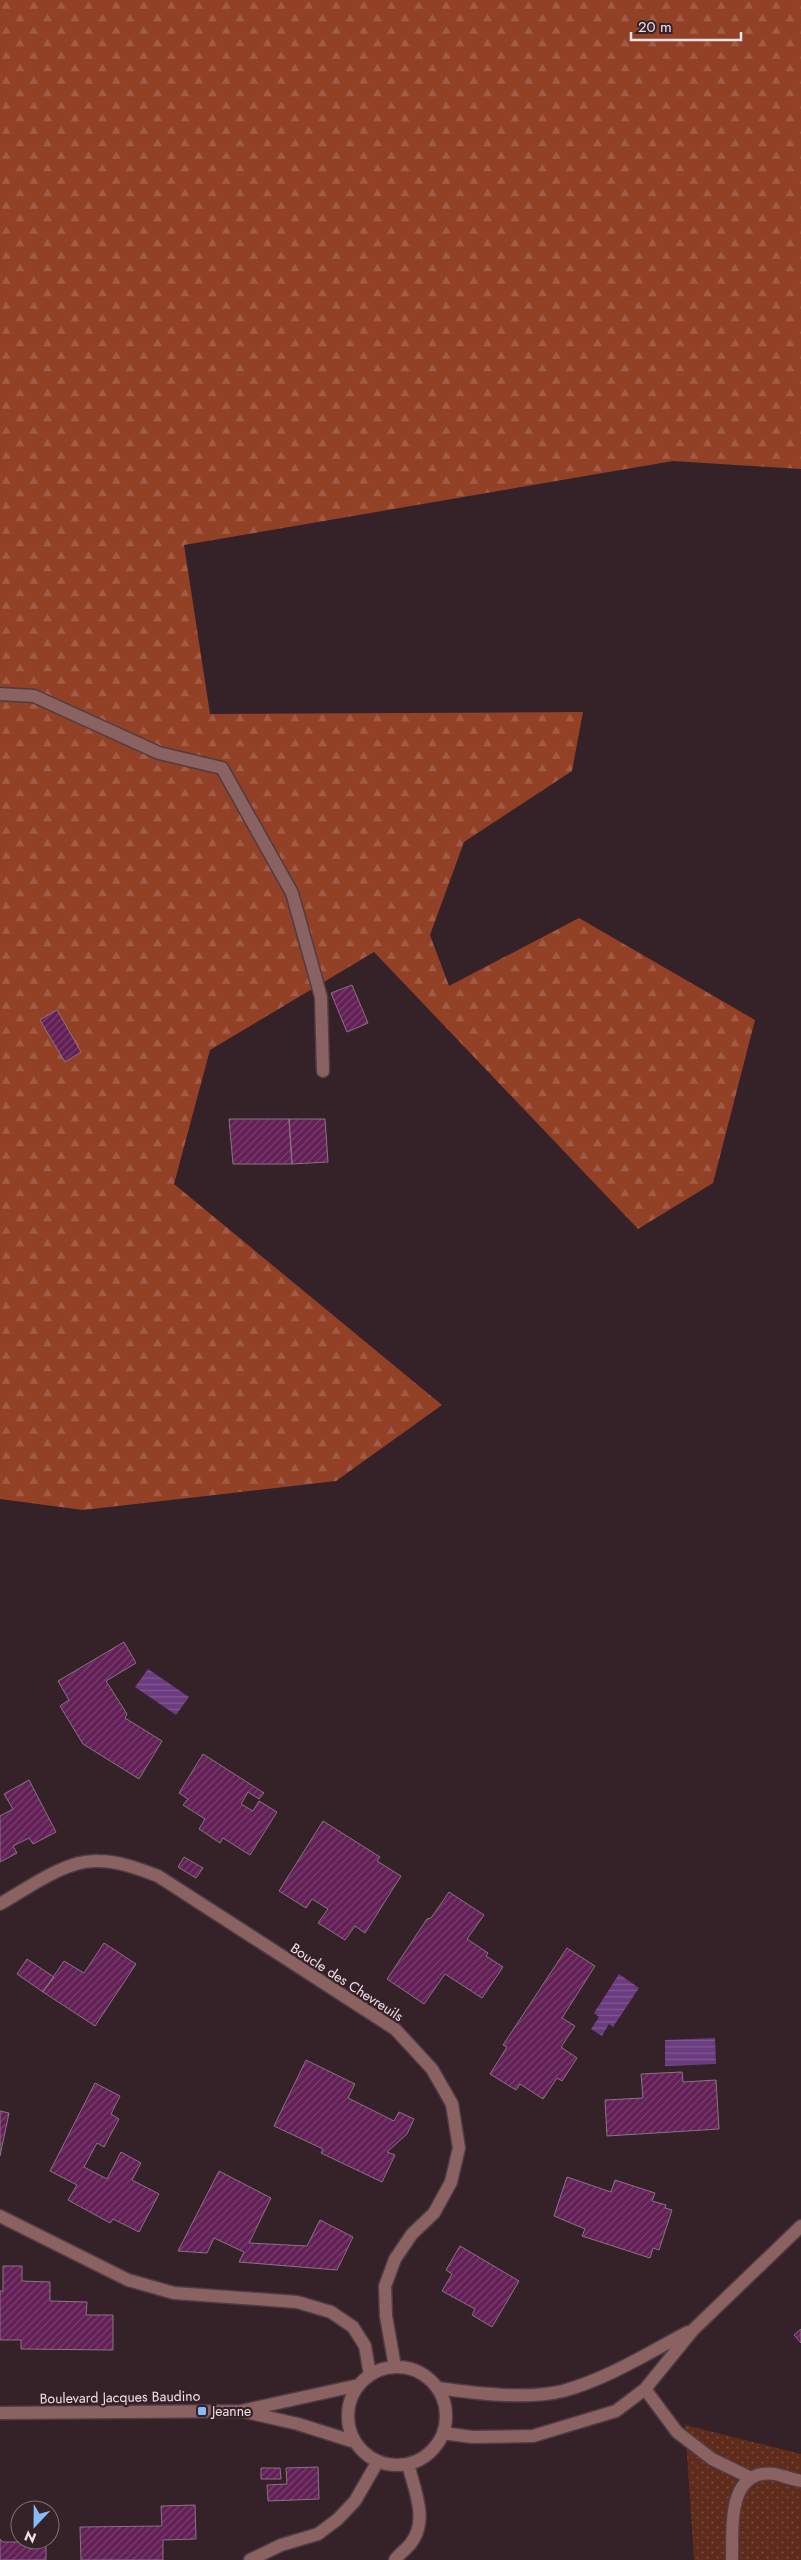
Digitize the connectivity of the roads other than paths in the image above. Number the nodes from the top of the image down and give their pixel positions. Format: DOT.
graph roads {
  1 [pos="0,694"];
  2 [pos="323,1071"];
  3 [pos="0,1904"];
  4 [pos="0,2216"];
  5 [pos="801,2226"];
  6 [pos="693,2330"];
  7 [pos="395,2367"];
  8 [pos="370,2375"];
  9 [pos="359,2385"];
  10 [pos="436,2388"];
  11 [pos="645,2389"];
  12 [pos="241,2411"];
  13 [pos="0,2413"];
  14 [pos="443,2433"];
  15 [pos="355,2442"];
  16 [pos="378,2461"];
  17 [pos="408,2464"];
  18 [pos="751,2478"];
  19 [pos="801,2481"];
  20 [pos="250,2560"];
  21 [pos="395,2560"];
  22 [pos="732,2560"];
  1 -- 2 [label="street"];
  3 -- 7 [label="street, Boucle des Chevreuils"];
  4 -- 8 [label="street"];
  5 -- 6 [label="street"];
  6 -- 10 [label="street"];
  6 -- 11 [label="street"];
  7 -- 8 [label="street"];
  7 -- 10 [label="street"];
  8 -- 9 [label="street"];
  9 -- 12 [label="street, Boulevard Jacques Baudino"];
  9 -- 15 [label="street"];
  10 -- 14 [label="street"];
  11 -- 14 [label="street"];
  11 -- 18 [label="street"];
  12 -- 13 [label="street, Boulevard Jacques Baudino"];
  12 -- 15 [label="street, Boulevard Jacques Baudino"];
  14 -- 17 [label="street"];
  15 -- 16 [label="street"];
  16 -- 17 [label="street"];
  16 -- 20 [label="street"];
  17 -- 21 [label="street"];
  18 -- 19 [label="street"];
  18 -- 22 [label="street"];
}
